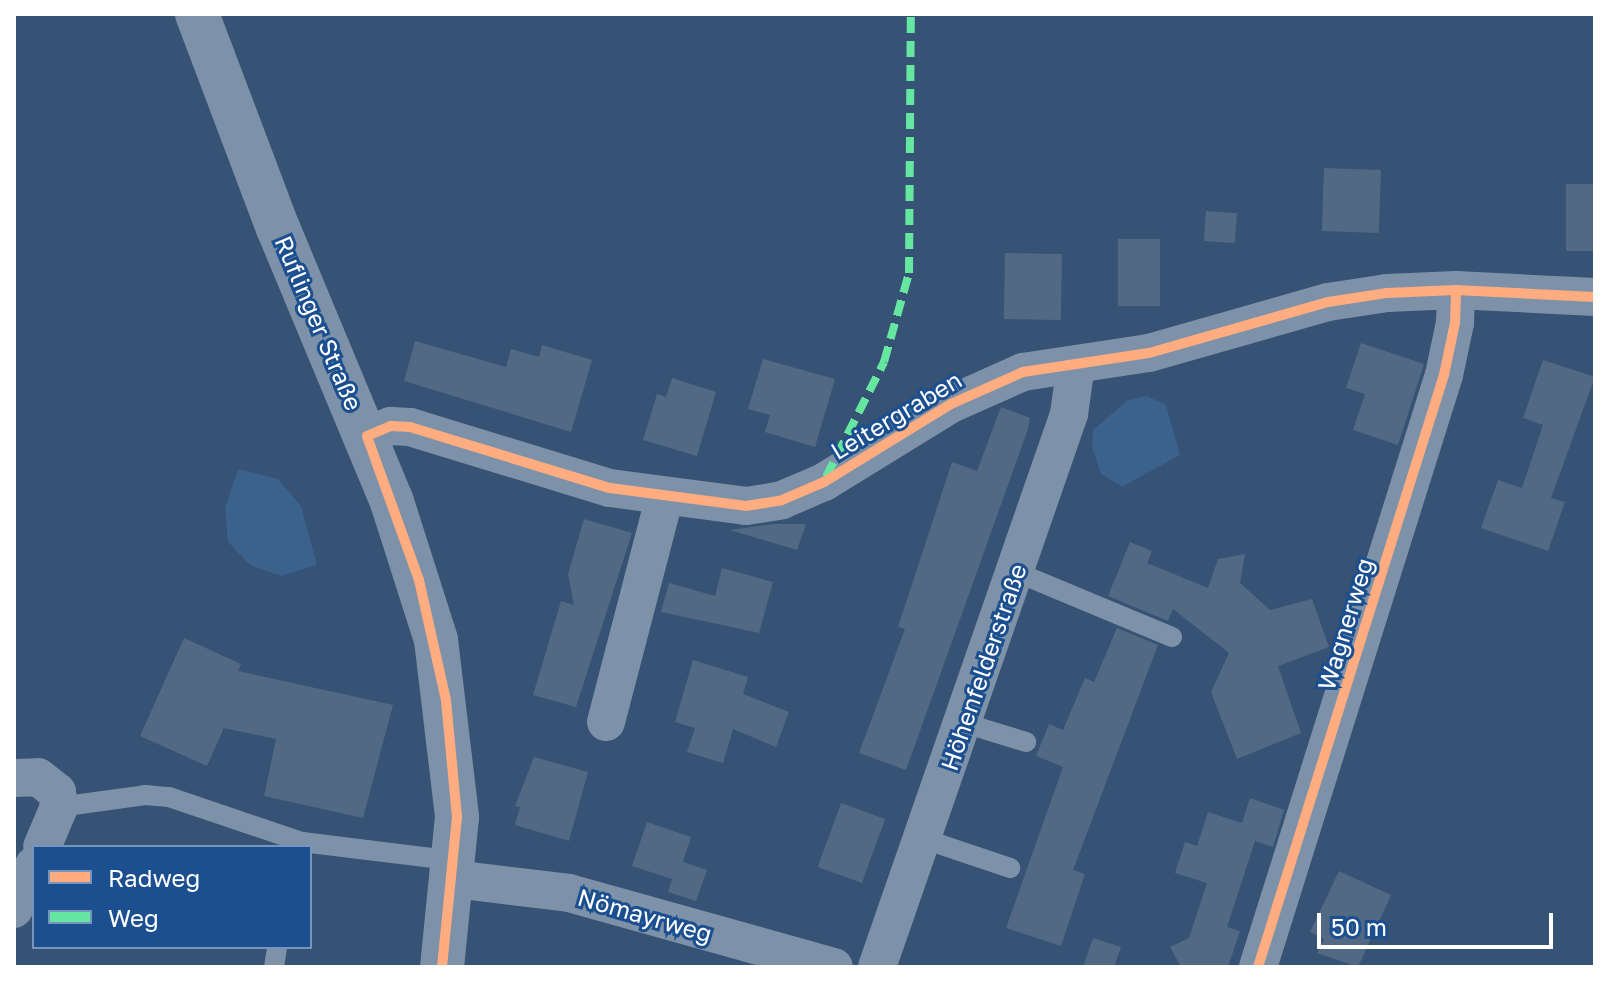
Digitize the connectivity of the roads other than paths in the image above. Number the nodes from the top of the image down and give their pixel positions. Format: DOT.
graph roads {
  1 [pos="197,14"];
  2 [pos="1456,290"];
  3 [pos="1595,297"];
  4 [pos="1076,364"];
  5 [pos="367,436"];
  6 [pos="664,499"];
  7 [pos="1016,572"];
  8 [pos="1172,637"];
  9 [pos="606,722"];
  10 [pos="964,723"];
  11 [pos="1026,742"];
  12 [pos="14,778"];
  13 [pos="59,807"];
  14 [pos="924,839"];
  15 [pos="302,844"];
  16 [pos="43,845"];
  17 [pos="312,846"];
  18 [pos="1010,868"];
  19 [pos="32,869"];
  20 [pos="455,870"];
  21 [pos="14,909"];
  22 [pos="442,967"];
  23 [pos="834,967"];
  24 [pos="877,967"];
  25 [pos="1258,967"];
  1 -- 5 [label="street, Ruflinger Straße"];
  2 -- 3 [label="street, Leitergraben"];
  2 -- 4 [label="street, Leitergraben"];
  2 -- 25 [label="street, Wagnerweg"];
  4 -- 6 [label="street, Leitergraben"];
  4 -- 7 [label="street, Höhenfelderstraße"];
  5 -- 6 [label="street, Leitergraben"];
  5 -- 20 [label="street, Ruflinger Straße"];
  6 -- 9 [label="street"];
  7 -- 8 [label="lane"];
  7 -- 10 [label="street, Höhenfelderstraße"];
  10 -- 11 [label="lane"];
  10 -- 14 [label="street, Höhenfelderstraße"];
  12 -- 13 [label="street"];
  13 -- 15 [label="lane"];
  13 -- 16 [label="street"];
  14 -- 18 [label="lane"];
  14 -- 24 [label="street, Höhenfelderstraße"];
  17 -- 20 [label="lane"];
  19 -- 21 [label="street"];
  20 -- 22 [label="street, Ruflinger Straße"];
  20 -- 23 [label="street, Nömayrweg"];
}
